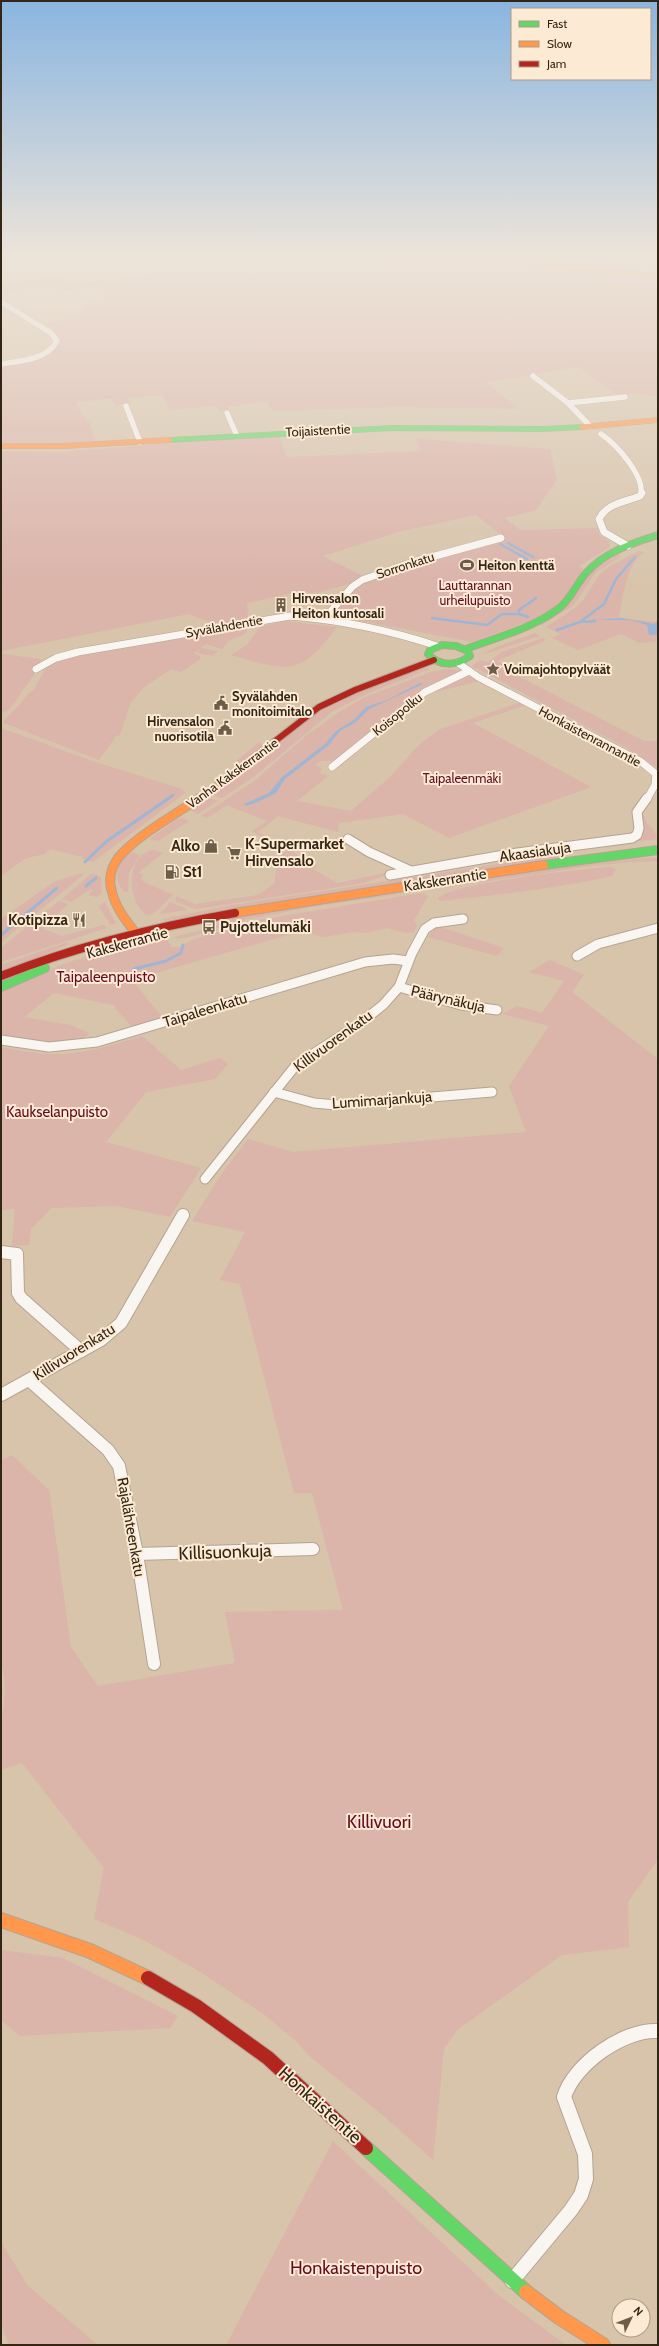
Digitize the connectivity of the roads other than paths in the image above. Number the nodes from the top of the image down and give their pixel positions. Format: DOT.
graph roads {
  1 [pos="533,376"];
  2 [pos="625,397"];
  3 [pos="568,403"];
  4 [pos="126,406"];
  5 [pos="226,413"];
  6 [pos="658,420"];
  7 [pos="590,426"];
  8 [pos="601,434"];
  9 [pos="237,436"];
  10 [pos="140,442"];
  11 [pos="1,446"];
  12 [pos="658,535"];
  13 [pos="501,538"];
  14 [pos="628,546"];
  15 [pos="324,619"];
  16 [pos="437,646"];
  17 [pos="466,649"];
  18 [pos="434,660"];
  19 [pos="458,662"];
  20 [pos="36,669"];
  21 [pos="469,671"];
  22 [pos="332,767"];
  23 [pos="657,774"];
  24 [pos="632,838"];
  25 [pos="348,839"];
  26 [pos="658,850"];
  27 [pos="413,871"];
  28 [pos="390,875"];
  29 [pos="463,919"];
  30 [pos="658,928"];
  31 [pos="138,935"];
  32 [pos="577,956"];
  33 [pos="408,961"];
  34 [pos="1,976"];
  35 [pos="1,987"];
  36 [pos="399,987"];
  37 [pos="497,1010"];
  38 [pos="1,1040"];
  39 [pos="274,1092"];
  40 [pos="492,1092"];
  41 [pos="205,1179"];
  42 [pos="183,1215"];
  43 [pos="1,1252"];
  44 [pos="81,1351"];
  45 [pos="29,1380"];
  46 [pos="1,1395"];
  47 [pos="313,1549"];
  48 [pos="137,1554"];
  49 [pos="154,1664"];
  50 [pos="1,1920"];
  51 [pos="658,2031"];
  52 [pos="512,2281"];
  53 [pos="603,2345"];
  1 -- 3 [label="street"];
  2 -- 3 [label="street"];
  3 -- 7 [label="street"];
  4 -- 10 [label="street"];
  5 -- 9 [label="street"];
  6 -- 7 [label="street, Toijaistentie"];
  7 -- 9 [label="street, Toijaistentie"];
  8 -- 14 [label="street"];
  9 -- 10 [label="street, Toijaistentie"];
  10 -- 11 [label="street, Toijaistentie"];
  12 -- 14 [label="street"];
  13 -- 15 [label="street, Sorronkatu"];
  14 -- 17 [label="street"];
  15 -- 16 [label="street, Syvälahdentie"];
  15 -- 20 [label="street, Syvälahdentie"];
  16 -- 17 [label="street"];
  16 -- 18 [label="street"];
  17 -- 19 [label="street"];
  18 -- 19 [label="street"];
  18 -- 31 [label="street, Vanha Kakskerrantie"];
  19 -- 21 [label="street, Honkaistenrannantie"];
  21 -- 22 [label="street, Koisopolku"];
  21 -- 23 [label="street, Honkaistenrannantie"];
  23 -- 24 [label="street, Honkaistenrannantie"];
  24 -- 27 [label="street, Akaasiakuja"];
  25 -- 27 [label="street"];
  26 -- 31 [label="street, Kakskerrantie"];
  27 -- 28 [label="street, Akaasiakuja"];
  29 -- 33 [label="street, Killivuorenkatu"];
  30 -- 32 [label="street"];
  31 -- 34 [label="street, Kakskerrantie"];
  31 -- 35 [label="street, Kakskerrantie"];
  33 -- 36 [label="street, Killivuorenkatu"];
  33 -- 38 [label="street, Taipaleenkatu"];
  36 -- 37 [label="street, Päärynäkuja"];
  36 -- 39 [label="street, Killivuorenkatu"];
  39 -- 40 [label="street, Lumimarjankuja"];
  39 -- 41 [label="street, Killivuorenkatu"];
  42 -- 44 [label="street, Killivuorenkatu"];
  43 -- 44 [label="street"];
  44 -- 45 [label="street, Killivuorenkatu"];
  45 -- 46 [label="street, Killivuorenkatu"];
  45 -- 48 [label="street, Rajalähteenkatu"];
  47 -- 48 [label="street, Killisuonkuja"];
  48 -- 49 [label="street, Rajalähteenkatu"];
  50 -- 52 [label="street, Honkaistentie"];
  51 -- 52 [label="street"];
  52 -- 53 [label="street, Honkaistentie"];
}
